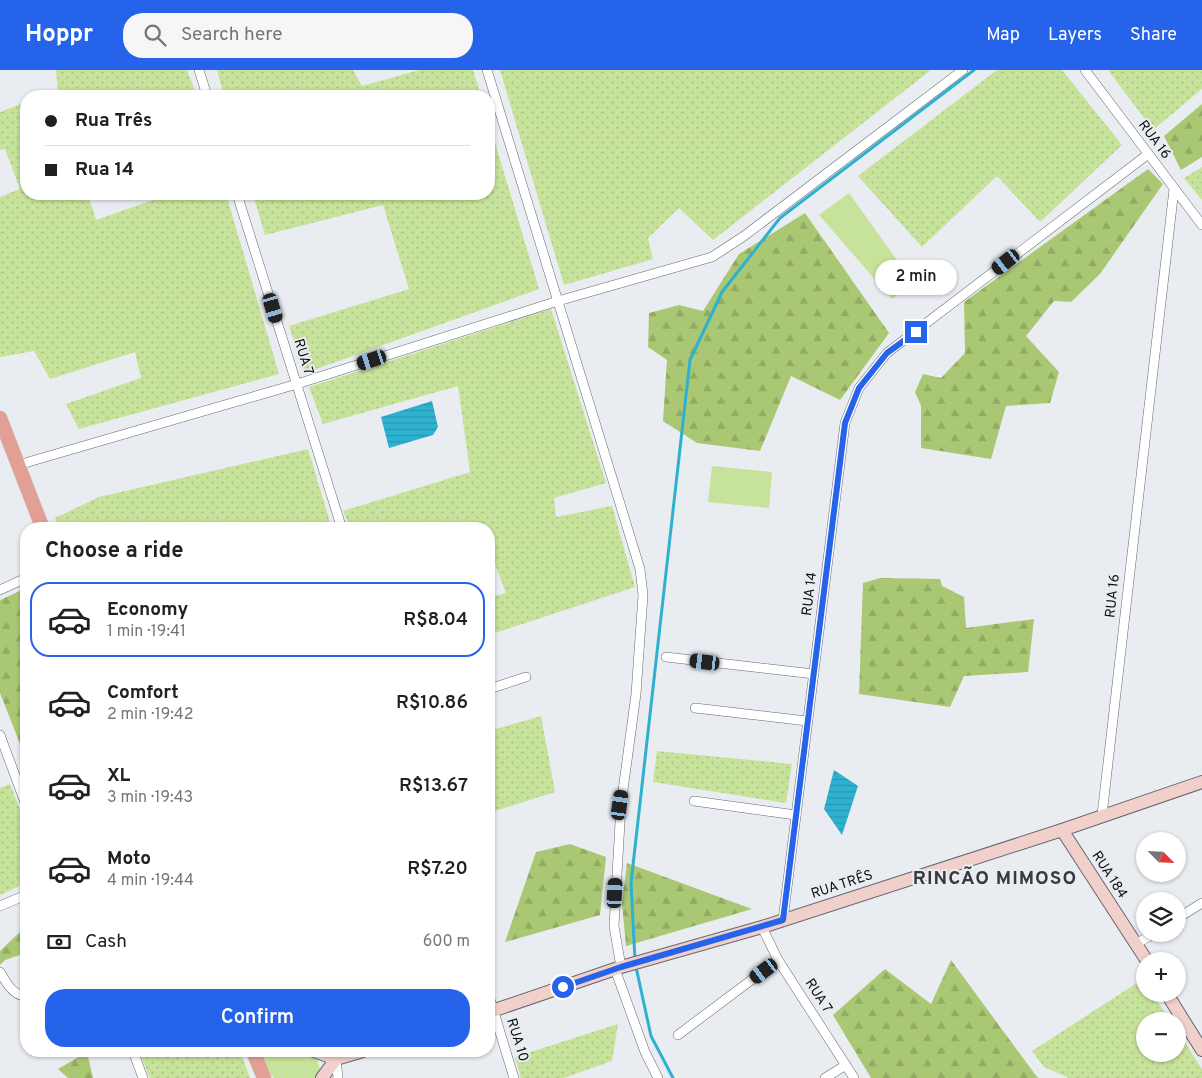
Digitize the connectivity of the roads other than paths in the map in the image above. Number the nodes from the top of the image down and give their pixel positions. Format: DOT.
graph roads {
  1 [pos="199,70"];
  2 [pos="487,70"];
  3 [pos="963,70"];
  4 [pos="1085,70"];
  5 [pos="205,90"];
  6 [pos="493,90"];
  7 [pos="495,96"];
  8 [pos="1147,155"];
  9 [pos="1174,189"];
  10 [pos="239,200"];
  11 [pos="1202,225"];
  12 [pos="558,300"];
  13 [pos="297,384"];
  14 [pos="0,418"];
  15 [pos="18,465"];
  16 [pos="40,522"];
  17 [pos="340,522"];
  18 [pos="20,581"];
  19 [pos="0,590"];
  20 [pos="666,657"];
  21 [pos="814,674"];
  22 [pos="526,677"];
  23 [pos="495,687"];
  24 [pos="695,708"];
  25 [pos="807,721"];
  26 [pos="0,735"];
  27 [pos="1202,782"];
  28 [pos="20,789"];
  29 [pos="694,801"];
  30 [pos="796,815"];
  31 [pos="1102,815"];
  32 [pos="1062,830"];
  33 [pos="20,898"];
  34 [pos="1202,903"];
  35 [pos="0,906"];
  36 [pos="1186,913"];
  37 [pos="783,920"];
  38 [pos="762,927"];
  39 [pos="1139,942"];
  40 [pos="1136,944"];
  41 [pos="1141,952"];
  42 [pos="778,960"];
  43 [pos="618,968"];
  44 [pos="0,972"];
  45 [pos="20,995"];
  46 [pos="1172,1002"];
  47 [pos="495,1010"];
  48 [pos="495,1023"];
  49 [pos="678,1035"];
  50 [pos="1202,1050"];
  51 [pos="135,1057"];
  52 [pos="255,1057"];
  53 [pos="330,1057"];
  54 [pos="343,1057"];
  55 [pos="336,1059"];
  56 [pos="846,1065"];
  57 [pos="143,1078"];
  58 [pos="264,1078"];
  59 [pos="322,1078"];
  60 [pos="338,1078"];
  61 [pos="514,1078"];
  62 [pos="658,1078"];
  63 [pos="825,1078"];
  64 [pos="854,1078"];
  1 -- 5 [label="street"];
  2 -- 6 [label="street"];
  3 -- 12 [label="street"];
  4 -- 8 [label="street, RUA 16"];
  7 -- 12 [label="street"];
  8 -- 9 [label="street, RUA 16"];
  8 -- 21 [label="street, RUA 14"];
  9 -- 11 [label="street, RUA 16"];
  9 -- 31 [label="street, RUA 16"];
  10 -- 13 [label="street, RUA 7"];
  12 -- 13 [label="street"];
  12 -- 43 [label="street"];
  13 -- 15 [label="street"];
  13 -- 17 [label="street, RUA 7"];
  14 -- 15 [label="main road"];
  15 -- 16 [label="main road"];
  18 -- 19 [label="street"];
  20 -- 21 [label="street"];
  21 -- 25 [label="street, RUA 14"];
  22 -- 23 [label="street"];
  24 -- 25 [label="street"];
  25 -- 30 [label="street, RUA 14"];
  26 -- 28 [label="street"];
  27 -- 31 [label="main road, RUA TRÊS"];
  29 -- 30 [label="street"];
  30 -- 37 [label="street, RUA 14"];
  31 -- 32 [label="main road, RUA TRÊS"];
  32 -- 37 [label="main road, RUA TRÊS"];
  32 -- 40 [label="main road, RUA 184"];
  33 -- 35 [label="street"];
  34 -- 36 [label="street"];
  37 -- 38 [label="main road, RUA TRÊS"];
  38 -- 42 [label="street, RUA 7"];
  38 -- 43 [label="main road, RUA TRÊS"];
  39 -- 40 [label="street"];
  40 -- 41 [label="main road, RUA 184"];
  42 -- 49 [label="street"];
  42 -- 56 [label="street, RUA 7"];
  43 -- 47 [label="main road, RUA TRÊS"];
  43 -- 62 [label="street"];
  44 -- 45 [label="street"];
  46 -- 50 [label="main road"];
  48 -- 61 [label="street, RUA 10"];
  51 -- 57 [label="street"];
  52 -- 58 [label="main road"];
  53 -- 55 [label="main road"];
  54 -- 55 [label="main road"];
  55 -- 59 [label="main road"];
  55 -- 60 [label="street"];
  56 -- 63 [label="street"];
  56 -- 64 [label="street, RUA 7"];
}
